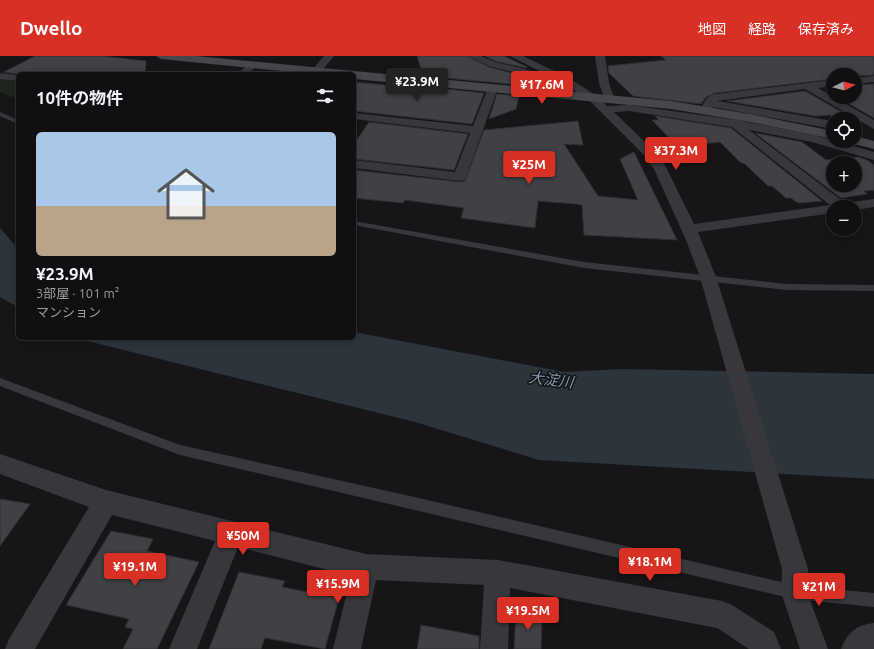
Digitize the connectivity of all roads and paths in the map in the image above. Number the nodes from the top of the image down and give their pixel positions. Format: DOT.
graph roads {
  1 [pos="161,56"];
  2 [pos="329,56"];
  3 [pos="473,56"];
  4 [pos="515,56"];
  5 [pos="600,56"];
  6 [pos="253,65"];
  7 [pos="316,71"];
  8 [pos="244,72"];
  9 [pos="327,72"];
  10 [pos="356,75"];
  11 [pos="0,76"];
  12 [pos="16,78"];
  13 [pos="563,79"];
  14 [pos="872,80"];
  15 [pos="862,81"];
  16 [pos="826,85"];
  17 [pos="807,86"];
  18 [pos="493,88"];
  19 [pos="593,98"];
  20 [pos="607,105"];
  21 [pos="707,107"];
  22 [pos="0,114"];
  23 [pos="356,116"];
  24 [pos="16,121"];
  25 [pos="737,124"];
  26 [pos="826,124"];
  27 [pos="874,125"];
  28 [pos="478,130"];
  29 [pos="862,132"];
  30 [pos="826,133"];
  31 [pos="874,135"];
  32 [pos="862,142"];
  33 [pos="874,145"];
  34 [pos="874,156"];
  35 [pos="356,164"];
  36 [pos="832,200"];
  37 [pos="874,203"];
  38 [pos="862,205"];
  39 [pos="826,210"];
  40 [pos="356,223"];
  41 [pos="689,229"];
  42 [pos="708,277"];
  43 [pos="874,286"];
  44 [pos="0,382"];
  45 [pos="0,464"];
  46 [pos="106,502"];
  47 [pos="231,534"];
  48 [pos="366,567"];
  49 [pos="498,573"];
  50 [pos="794,580"];
  51 [pos="874,600"];
  52 [pos="874,637"];
  53 [pos="20,649"];
  54 [pos="183,649"];
  55 [pos="347,649"];
  56 [pos="494,649"];
  57 [pos="767,649"];
  58 [pos="814,649"];
  59 [pos="854,649"];
  1 -- 6 [label="street"];
  2 -- 7 [label="street"];
  3 -- 13 [label="street"];
  4 -- 13 [label="street"];
  5 -- 20 [label="street"];
  6 -- 7 [label="street"];
  6 -- 8 [label="street"];
  7 -- 9 [label="street"];
  10 -- 18 [label="street"];
  11 -- 12 [label="street"];
  13 -- 19 [label="street"];
  14 -- 15 [label="street"];
  16 -- 17 [label="street"];
  17 -- 21 [label="street"];
  17 -- 27 [label="street"];
  18 -- 19 [label="street"];
  18 -- 28 [label="street"];
  19 -- 20 [label="street"];
  20 -- 21 [label="street"];
  20 -- 25 [label="street"];
  20 -- 41 [label="street"];
  21 -- 26 [label="street"];
  21 -- 30 [label="street"];
  22 -- 24 [label="lane"];
  23 -- 28 [label="street"];
  25 -- 34 [label="street"];
  25 -- 36 [label="street"];
  28 -- 35 [label="street"];
  29 -- 31 [label="street"];
  32 -- 33 [label="street"];
  37 -- 38 [label="street"];
  39 -- 41 [label="street"];
  40 -- 42 [label="lane"];
  41 -- 42 [label="street"];
  42 -- 43 [label="lane"];
  42 -- 50 [label="street"];
  44 -- 50 [label="lane"];
  45 -- 46 [label="street"];
  46 -- 47 [label="street"];
  46 -- 53 [label="street"];
  47 -- 48 [label="street"];
  47 -- 54 [label="street"];
  48 -- 49 [label="street"];
  48 -- 55 [label="street"];
  49 -- 56 [label="street"];
  49 -- 57 [label="street"];
  50 -- 51 [label="lane"];
  50 -- 58 [label="street"];
  52 -- 59 [label="street"];
}
